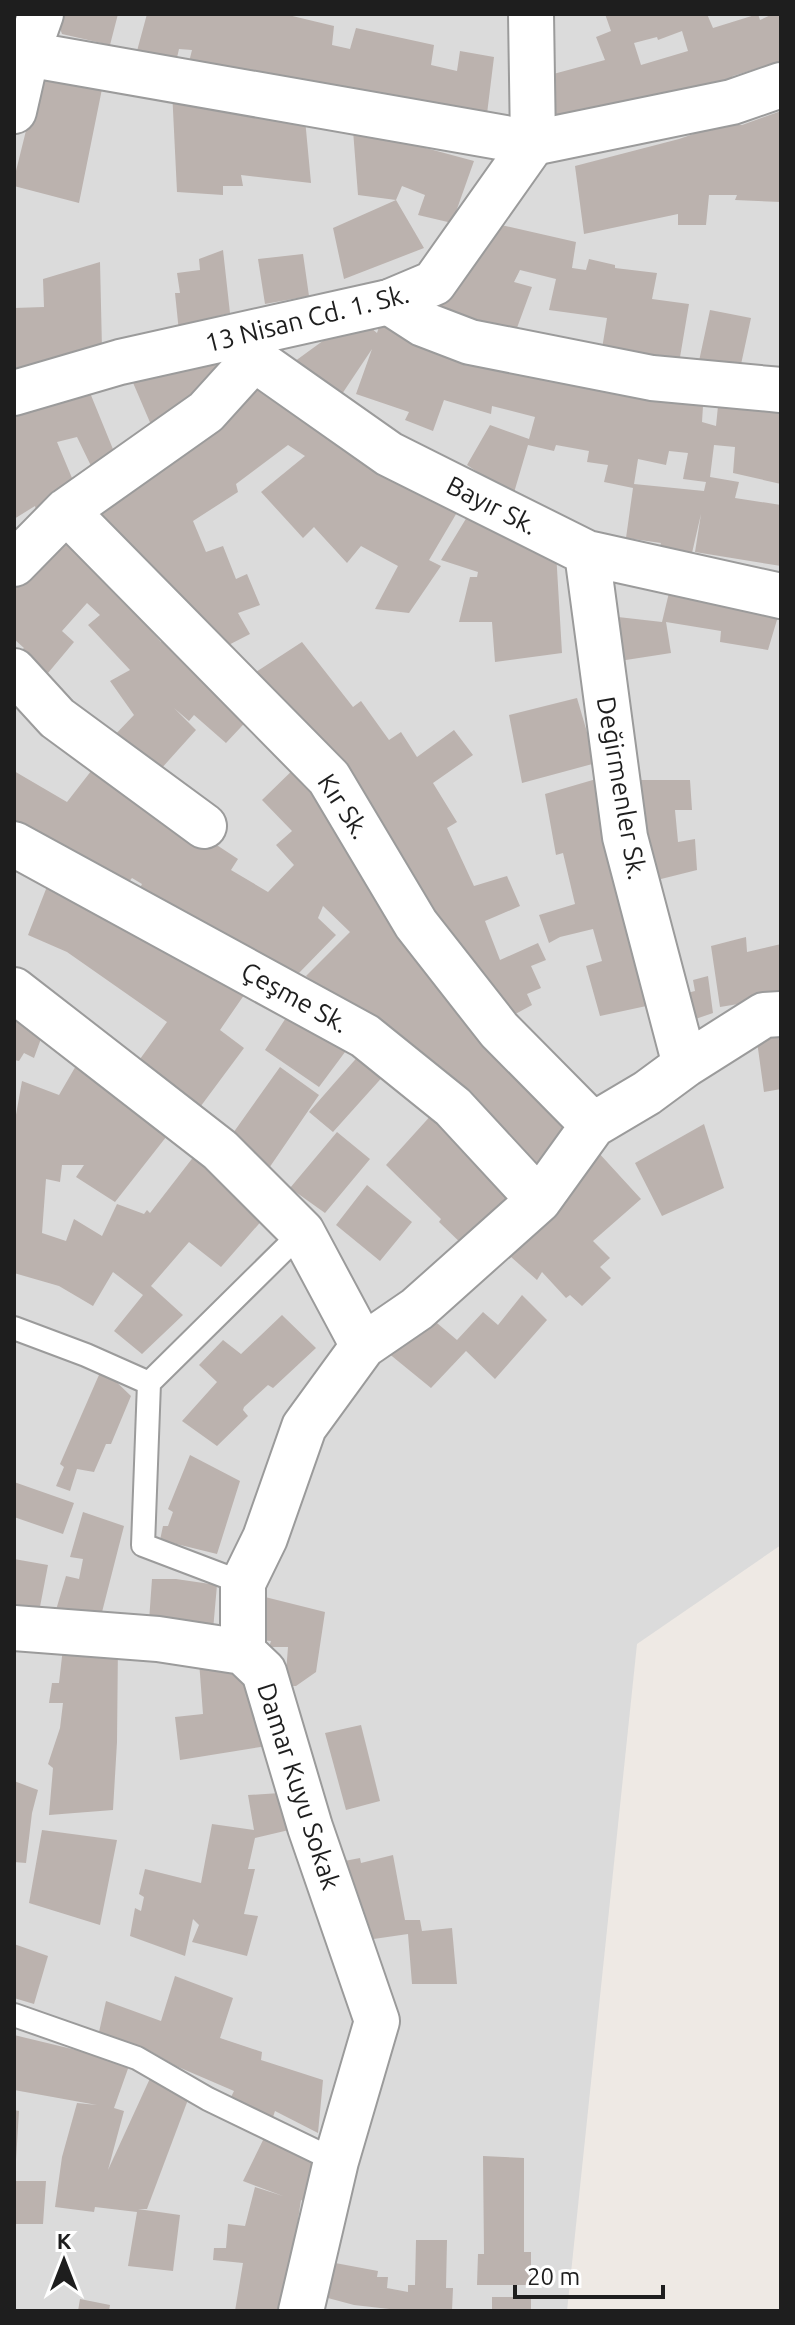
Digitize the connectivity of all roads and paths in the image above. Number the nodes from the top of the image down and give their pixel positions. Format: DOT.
graph roads {
  1 [pos="41,14"];
  2 [pos="531,14"];
  3 [pos="20,52"];
  4 [pos="781,85"];
  5 [pos="14,111"];
  6 [pos="533,143"];
  7 [pos="389,302"];
  8 [pos="250,347"];
  9 [pos="781,390"];
  10 [pos="14,393"];
  11 [pos="66,511"];
  12 [pos="587,553"];
  13 [pos="14,564"];
  14 [pos="781,596"];
  15 [pos="14,671"];
  16 [pos="204,826"];
  17 [pos="14,844"];
  18 [pos="14,990"];
  19 [pos="781,1014"];
  20 [pos="685,1065"];
  21 [pos="593,1125"];
  22 [pos="539,1200"];
  23 [pos="302,1232"];
  24 [pos="14,1328"];
  25 [pos="363,1346"];
  26 [pos="149,1383"];
  27 [pos="243,1583"];
  28 [pos="14,1628"];
  29 [pos="243,1652"];
  30 [pos="14,2015"];
  31 [pos="336,2161"];
  32 [pos="301,2311"];
  1 -- 3 [label="street"];
  2 -- 6 [label="street"];
  3 -- 5 [label="street"];
  3 -- 6 [label="street"];
  4 -- 6 [label="street"];
  6 -- 7 [label="street, 13 Nisan Cd. 1. Sk."];
  7 -- 8 [label="street, 13 Nisan Cd. 1. Sk."];
  7 -- 9 [label="street"];
  8 -- 10 [label="street, 13 Nisan Cd. 1. Sk."];
  8 -- 11 [label="street"];
  8 -- 12 [label="street, Bayır Sk."];
  11 -- 13 [label="street"];
  11 -- 21 [label="street, Kır Sk."];
  12 -- 14 [label="street, Bayır Sk."];
  12 -- 20 [label="street, Değirmenler Sk."];
  15 -- 16 [label="street"];
  17 -- 22 [label="street, Çeşme Sk."];
  18 -- 23 [label="street"];
  19 -- 20 [label="street, Damar Kuyu Sokak"];
  20 -- 21 [label="street, Damar Kuyu Sokak"];
  21 -- 22 [label="street, Damar Kuyu Sokak"];
  22 -- 25 [label="street, Damar Kuyu Sokak"];
  23 -- 25 [label="street"];
  23 -- 26 [label="lane"];
  24 -- 26 [label="lane"];
  25 -- 27 [label="street, Damar Kuyu Sokak"];
  26 -- 27 [label="lane"];
  27 -- 29 [label="street, Damar Kuyu Sokak"];
  28 -- 29 [label="street"];
  29 -- 31 [label="street, Damar Kuyu Sokak"];
  30 -- 31 [label="lane"];
  31 -- 32 [label="street, Damar Kuyu Sokak"];
}
